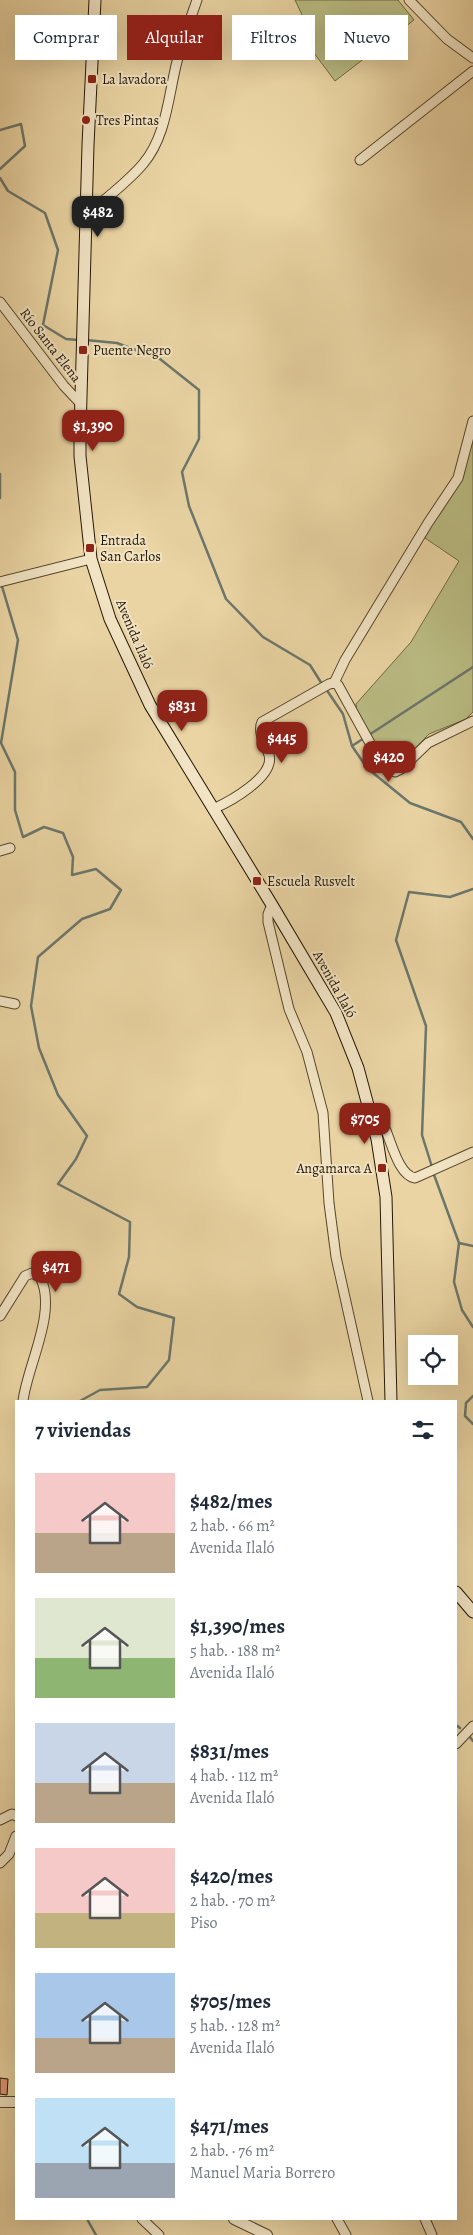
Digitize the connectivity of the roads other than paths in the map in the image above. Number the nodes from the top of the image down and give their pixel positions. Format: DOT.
graph roads {
  1 [pos="95,0"];
  2 [pos="197,0"];
  3 [pos="409,0"];
  4 [pos="473,58"];
  5 [pos="473,71"];
  6 [pos="360,160"];
  7 [pos="86,215"];
  8 [pos="0,302"];
  9 [pos="81,404"];
  10 [pos="473,420"];
  11 [pos="91,560"];
  12 [pos="4,581"];
  13 [pos="332,683"];
  14 [pos="473,721"];
  15 [pos="213,809"];
  16 [pos="10,848"];
  17 [pos="0,851"];
  18 [pos="272,905"];
  19 [pos="0,1001"];
  20 [pos="15,1004"];
  21 [pos="371,1111"];
  22 [pos="473,1152"];
  23 [pos="0,1316"];
  24 [pos="22,1400"];
  25 [pos="368,1400"];
  26 [pos="390,1400"];
  27 [pos="457,1593"];
  28 [pos="473,1612"];
  29 [pos="473,1726"];
  30 [pos="457,1743"];
  31 [pos="15,1816"];
  32 [pos="0,1820"];
  33 [pos="15,1839"];
  34 [pos="0,1863"];
  35 [pos="0,2102"];
  36 [pos="15,2102"];
  37 [pos="143,2220"];
  38 [pos="236,2220"];
  39 [pos="338,2220"];
  40 [pos="425,2220"];
  41 [pos="159,2235"];
  42 [pos="267,2235"];
  43 [pos="346,2235"];
  44 [pos="432,2235"];
  1 -- 7 [label="main road, Avenida Ilaló"];
  2 -- 7 [label="street"];
  3 -- 4 [label="street"];
  5 -- 6 [label="street"];
  7 -- 9 [label="main road, Avenida Ilaló"];
  8 -- 9 [label="street, Río Santa Elena"];
  9 -- 11 [label="main road, Avenida Ilaló"];
  10 -- 13 [label="street"];
  11 -- 12 [label="street"];
  11 -- 15 [label="main road, Avenida Ilaló"];
  13 -- 14 [label="street"];
  13 -- 15 [label="street"];
  15 -- 18 [label="main road, Avenida Ilaló"];
  16 -- 17 [label="street"];
  18 -- 21 [label="main road, Avenida Ilaló"];
  18 -- 25 [label="street"];
  19 -- 20 [label="street"];
  21 -- 22 [label="street"];
  21 -- 26 [label="main road, Avenida Ilaló"];
  23 -- 24 [label="street"];
  27 -- 28 [label="main road"];
  29 -- 30 [label="street"];
  31 -- 32 [label="street"];
  33 -- 34 [label="street"];
  35 -- 36 [label="street"];
  37 -- 41 [label="street"];
  38 -- 42 [label="street"];
  39 -- 43 [label="street"];
  40 -- 44 [label="street"];
}
